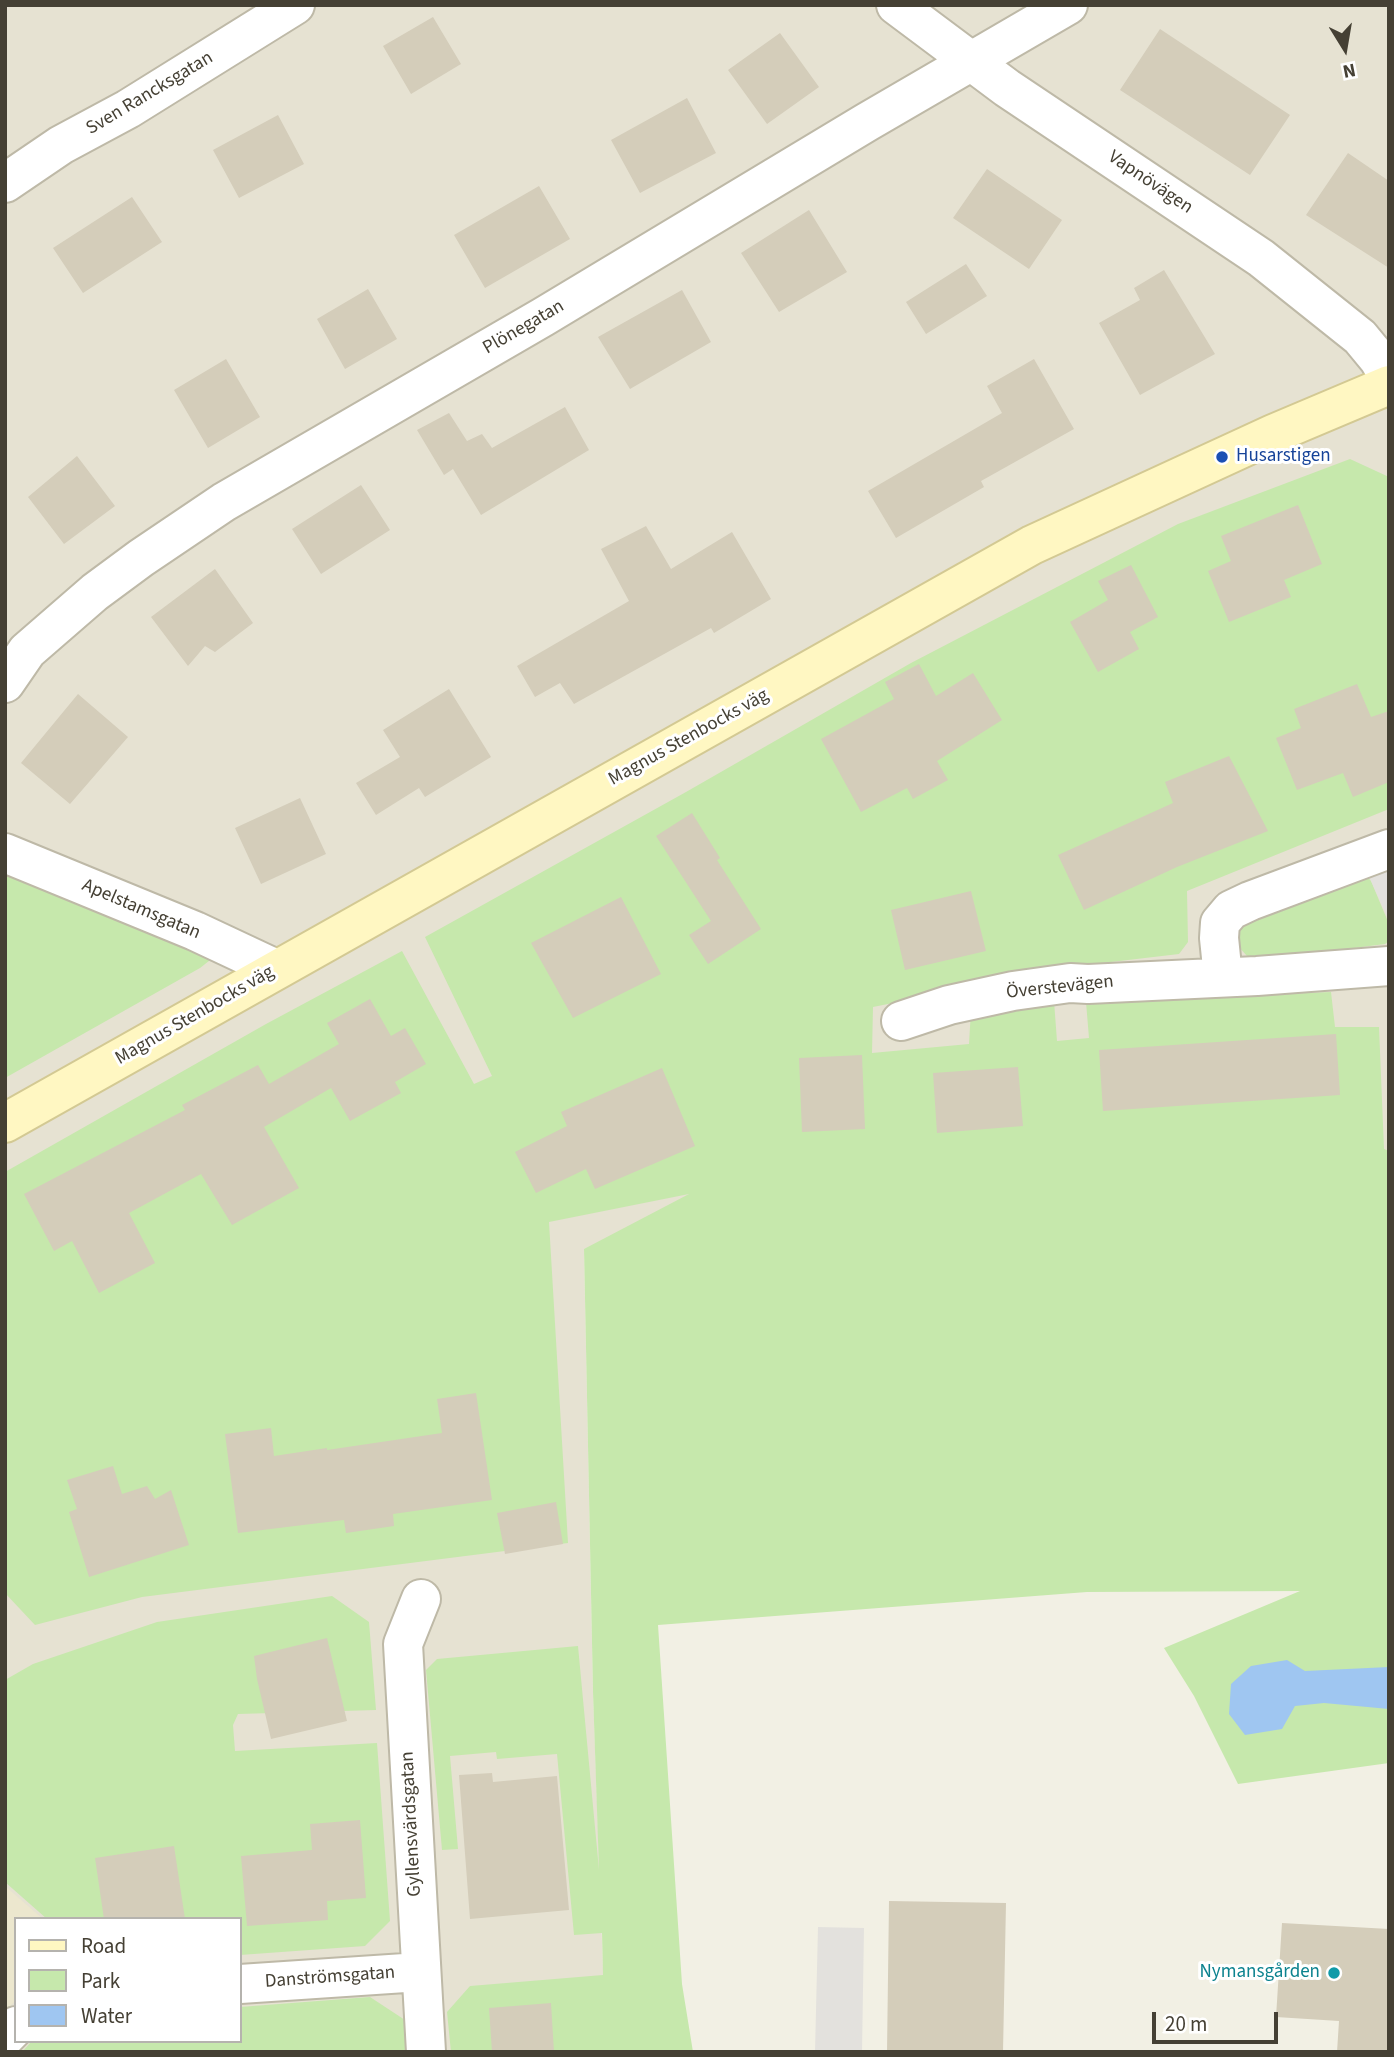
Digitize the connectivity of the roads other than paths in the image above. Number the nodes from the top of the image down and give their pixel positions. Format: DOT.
graph roads {
  1 [pos="295,5"];
  2 [pos="896,5"];
  3 [pos="1068,5"];
  4 [pos="971,62"];
  5 [pos="5,183"];
  6 [pos="1389,377"];
  7 [pos="1389,385"];
  8 [pos="5,683"];
  9 [pos="1389,849"];
  10 [pos="5,853"];
  11 [pos="1389,966"];
  12 [pos="276,969"];
  13 [pos="1223,977"];
  14 [pos="901,1021"];
  15 [pos="5,1123"];
  16 [pos="421,1599"];
  17 [pos="420,1972"];
  18 [pos="242,1984"];
  19 [pos="426,2052"];
  1 -- 5 [label="street, Sven Rancksgatan"];
  2 -- 4 [label="street, Vapnövägen"];
  3 -- 4 [label="street, Plönegatan"];
  4 -- 6 [label="street, Vapnövägen"];
  4 -- 8 [label="street, Plönegatan"];
  7 -- 12 [label="street, Magnus Stenbocks väg"];
  9 -- 13 [label="street"];
  10 -- 12 [label="street, Apelstamsgatan"];
  11 -- 13 [label="street, Överstevägen"];
  12 -- 15 [label="street, Magnus Stenbocks väg"];
  13 -- 14 [label="street, Överstevägen"];
  16 -- 17 [label="street, Gyllensvärdsgatan"];
  17 -- 18 [label="street, Danströmsgatan"];
  17 -- 19 [label="street, Gyllensvärdsgatan"];
}
